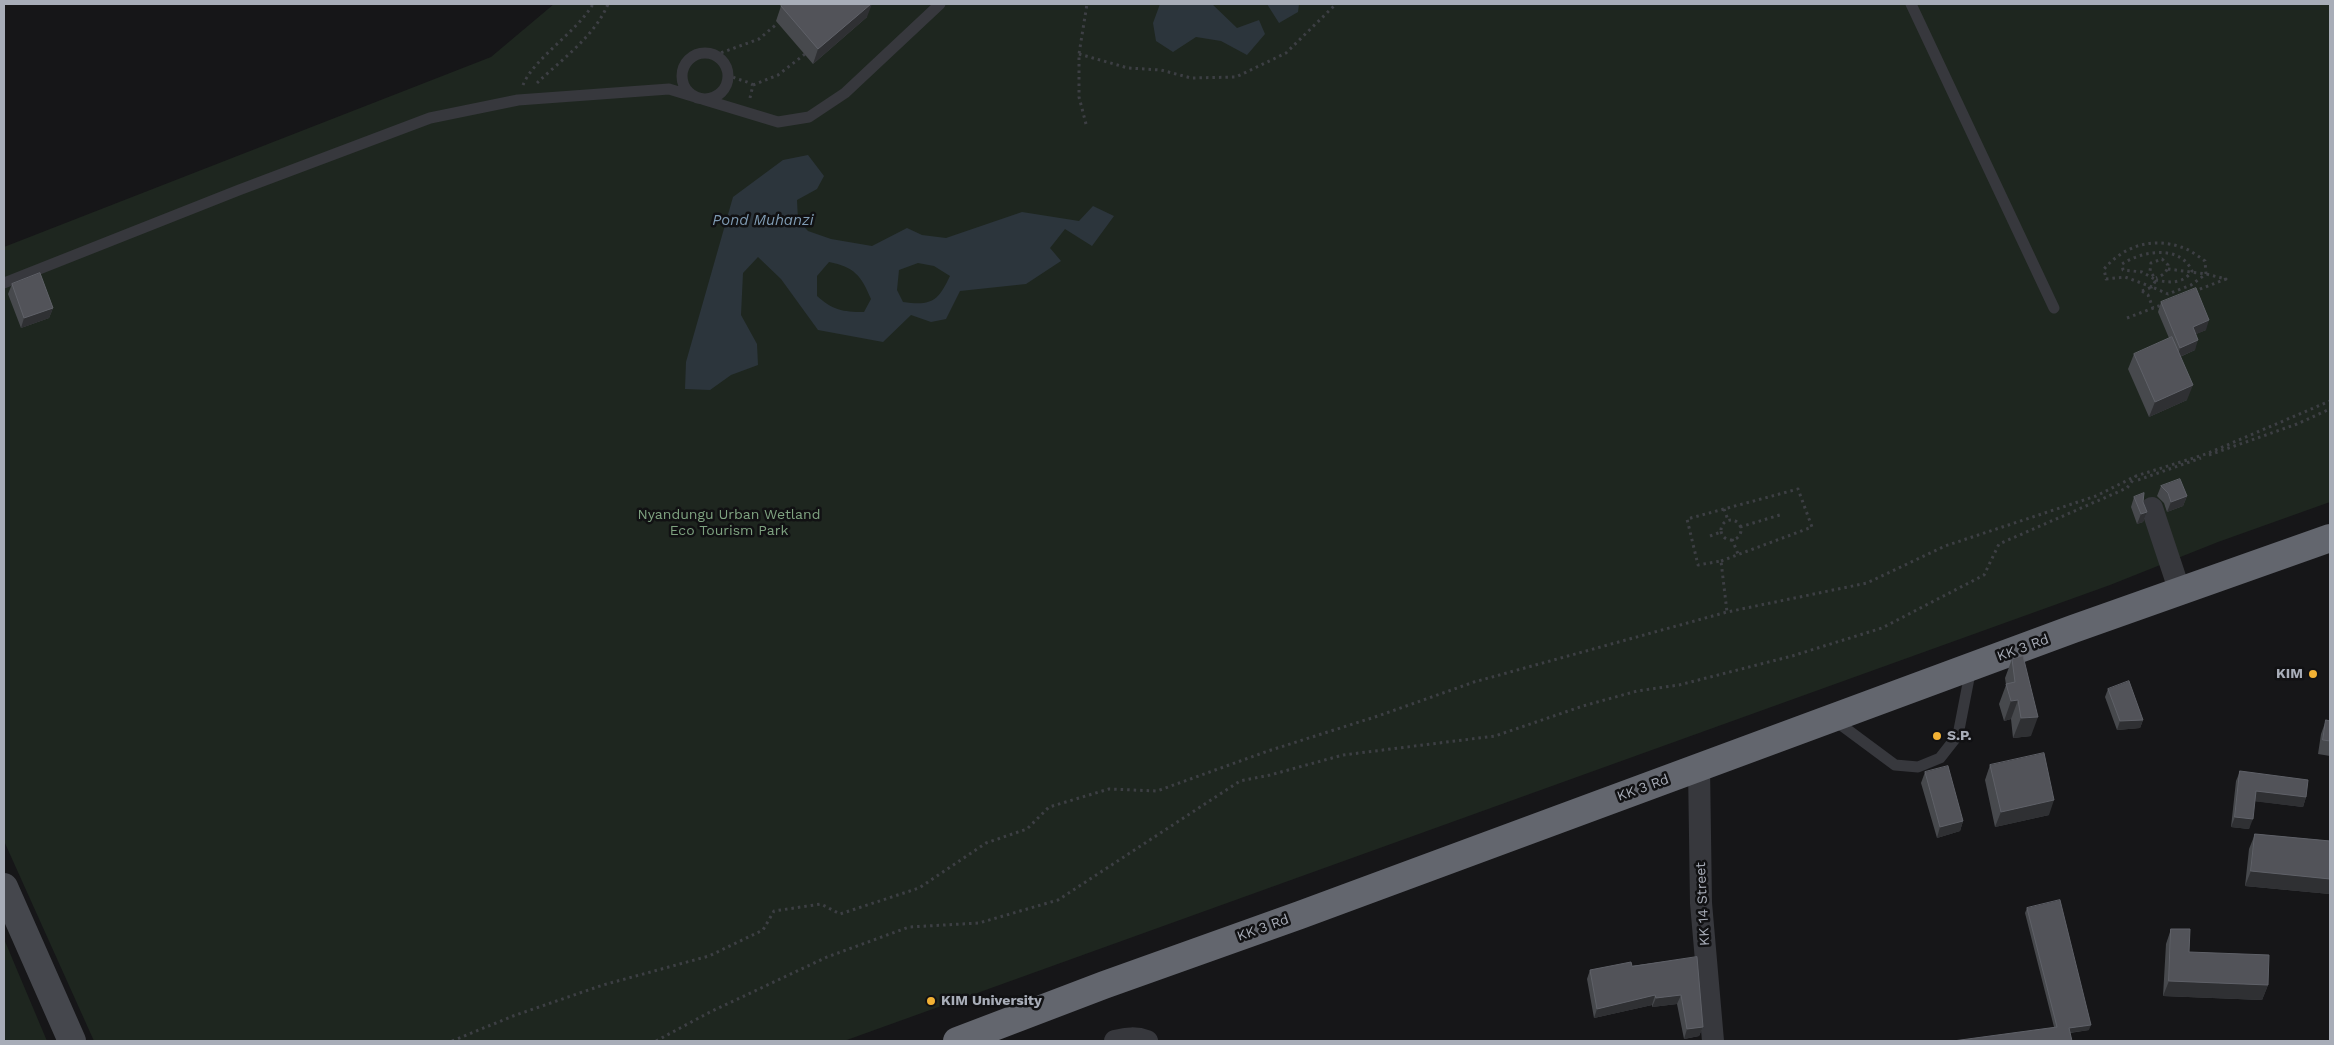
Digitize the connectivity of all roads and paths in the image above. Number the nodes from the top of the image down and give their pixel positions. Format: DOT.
graph roads {
  1 [pos="593,4"];
  2 [pos="608,4"];
  3 [pos="940,4"];
  4 [pos="1087,4"];
  5 [pos="1336,4"];
  6 [pos="1911,4"];
  7 [pos="778,24"];
  8 [pos="804,54"];
  9 [pos="1079,54"];
  10 [pos="715,55"];
  11 [pos="728,73"];
  12 [pos="753,85"];
  13 [pos="699,98"];
  14 [pos="518,100"];
  15 [pos="739,110"];
  16 [pos="1086,124"];
  17 [pos="2168,269"];
  18 [pos="2191,273"];
  19 [pos="2206,274"];
  20 [pos="2156,279"];
  21 [pos="4,283"];
  22 [pos="2152,287"];
  23 [pos="2189,294"];
  24 [pos="2171,301"];
  25 [pos="2054,308"];
  26 [pos="2153,308"];
  27 [pos="2127,318"];
  28 [pos="2330,401"];
  29 [pos="2330,409"];
  30 [pos="2136,476"];
  31 [pos="2138,480"];
  32 [pos="2152,508"];
  33 [pos="1724,509"];
  34 [pos="1783,514"];
  35 [pos="1728,520"];
  36 [pos="1740,527"];
  37 [pos="1721,532"];
  38 [pos="1710,536"];
  39 [pos="2330,538"];
  40 [pos="1732,539"];
  41 [pos="1738,554"];
  42 [pos="1721,561"];
  43 [pos="2180,592"];
  44 [pos="1727,612"];
  45 [pos="1971,667"];
  46 [pos="1831,718"];
  47 [pos="1699,767"];
  48 [pos="4,887"];
  49 [pos="72,1041"];
  50 [pos="452,1041"];
  51 [pos="656,1041"];
  52 [pos="957,1041"];
  53 [pos="1115,1041"];
  54 [pos="1147,1041"];
  55 [pos="1714,1041"];
  1 -- 14 [label="path"];
  2 -- 14 [label="path"];
  3 -- 15 [label="lane"];
  4 -- 9 [label="path"];
  5 -- 9 [label="path"];
  6 -- 25 [label="lane"];
  7 -- 10 [label="path"];
  8 -- 12 [label="path"];
  9 -- 16 [label="path"];
  10 -- 11 [label="lane"];
  10 -- 13 [label="lane"];
  11 -- 12 [label="path"];
  11 -- 13 [label="lane"];
  12 -- 15 [label="path"];
  13 -- 14 [label="lane"];
  13 -- 15 [label="lane"];
  14 -- 21 [label="lane"];
  17 -- 18 [label="path"];
  17 -- 20 [label="path"];
  17 -- 20 [label="path"];
  18 -- 19 [label="path"];
  18 -- 20 [label="path"];
  18 -- 20 [label="path"];
  19 -- 22 [label="path"];
  19 -- 22 [label="path"];
  19 -- 23 [label="path"];
  20 -- 22 [label="path"];
  22 -- 26 [label="path"];
  24 -- 26 [label="path"];
  26 -- 27 [label="path"];
  28 -- 30 [label="path"];
  29 -- 31 [label="path"];
  30 -- 44 [label="path"];
  30 -- 51 [label="path"];
  32 -- 43 [label="street"];
  33 -- 35 [label="path"];
  33 -- 41 [label="path"];
  33 -- 42 [label="path"];
  34 -- 36 [label="path"];
  35 -- 36 [label="path"];
  35 -- 37 [label="path"];
  36 -- 40 [label="path"];
  37 -- 38 [label="path"];
  37 -- 40 [label="path"];
  39 -- 43 [label="highway, KK 3 Rd"];
  40 -- 41 [label="path"];
  41 -- 42 [label="path"];
  42 -- 44 [label="path"];
  43 -- 45 [label="highway, KK 3 Rd"];
  44 -- 50 [label="path"];
  45 -- 46 [label="highway, KK 3 Rd"];
  45 -- 46 [label="lane"];
  46 -- 47 [label="highway, KK 3 Rd"];
  47 -- 52 [label="highway, KK 3 Rd"];
  47 -- 55 [label="street, KK 14 Street"];
  48 -- 49 [label="street"];
  53 -- 54 [label="street"];
}
